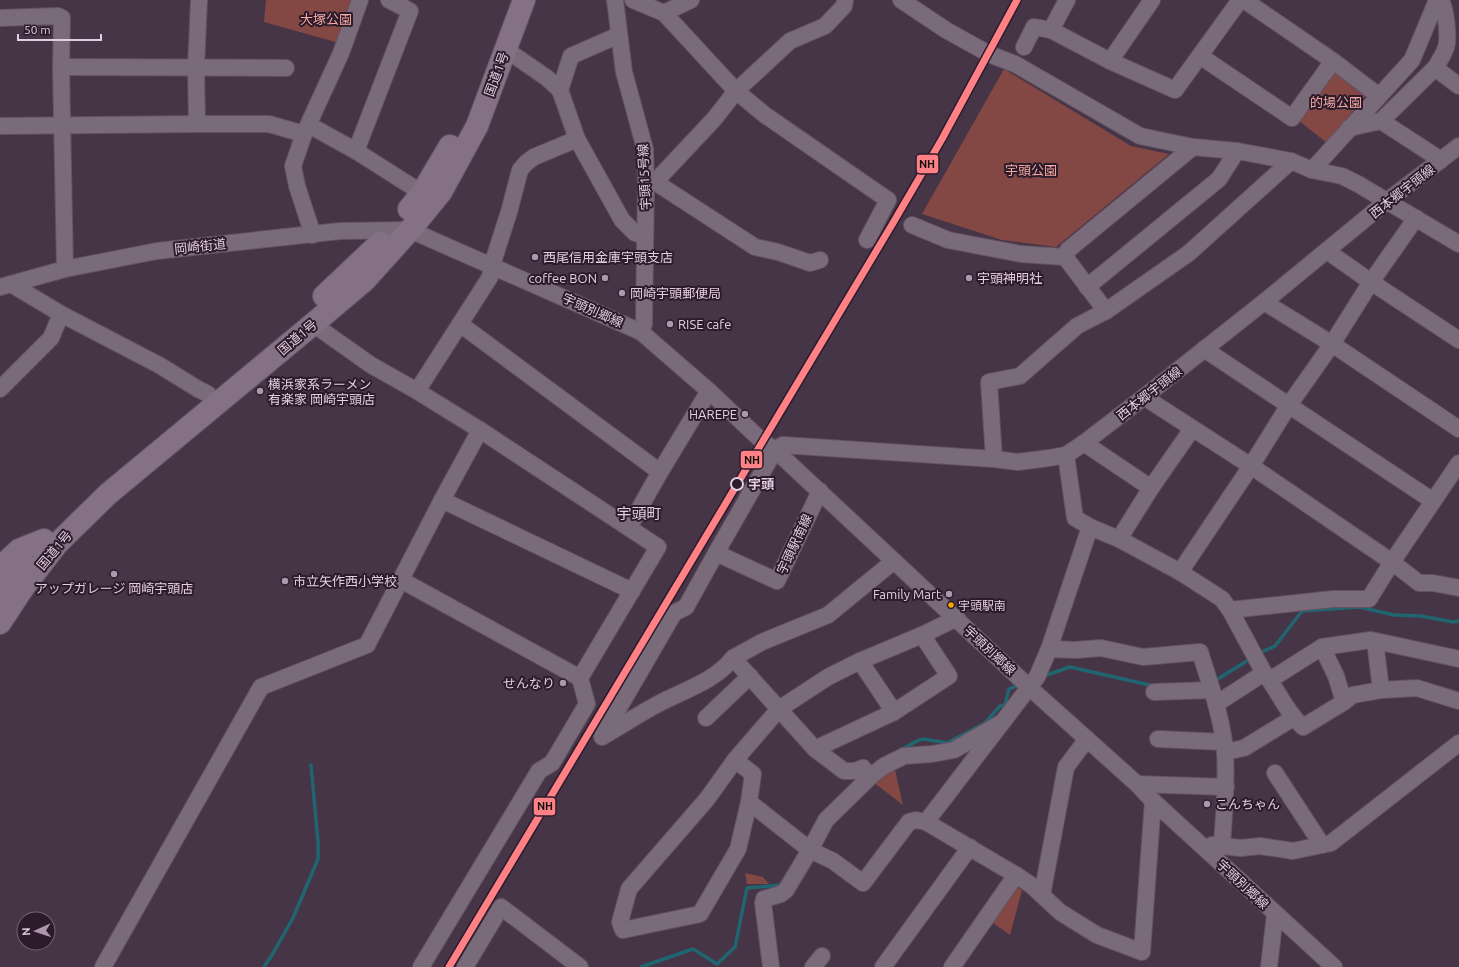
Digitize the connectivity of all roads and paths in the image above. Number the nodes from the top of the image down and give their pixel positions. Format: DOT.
graph roads {
  1 [pos="199,0"];
  2 [pos="360,0"];
  3 [pos="389,0"];
  4 [pos="509,0"];
  5 [pos="524,0"];
  6 [pos="615,0"];
  7 [pos="633,0"];
  8 [pos="691,0"];
  9 [pos="845,0"];
  10 [pos="902,0"];
  11 [pos="1067,0"];
  12 [pos="1152,0"];
  13 [pos="1240,0"];
  14 [pos="1244,0"];
  15 [pos="1437,0"];
  16 [pos="1441,0"];
  17 [pos="664,13"];
  18 [pos="0,18"];
  19 [pos="1051,30"];
  20 [pos="619,35"];
  21 [pos="1024,47"];
  22 [pos="505,49"];
  23 [pos="1200,56"];
  24 [pos="1110,61"];
  25 [pos="1332,61"];
  26 [pos="61,67"];
  27 [pos="196,67"];
  28 [pos="286,68"];
  29 [pos="1434,68"];
  30 [pos="1459,86"];
  31 [pos="560,90"];
  32 [pos="736,92"];
  33 [pos="1379,96"];
  34 [pos="1381,121"];
  35 [pos="197,124"];
  36 [pos="0,126"];
  37 [pos="63,126"];
  38 [pos="1349,128"];
  39 [pos="306,129"];
  40 [pos="577,139"];
  41 [pos="1193,146"];
  42 [pos="356,151"];
  43 [pos="1238,151"];
  44 [pos="1453,154"];
  45 [pos="1291,162"];
  46 [pos="1312,170"];
  47 [pos="651,182"];
  48 [pos="422,193"];
  49 [pos="1387,201"];
  50 [pos="1416,218"];
  51 [pos="912,225"];
  52 [pos="401,230"];
  53 [pos="314,235"];
  54 [pos="645,236"];
  55 [pos="867,240"];
  56 [pos="1459,244"];
  57 [pos="1327,251"];
  58 [pos="1065,257"];
  59 [pos="820,260"];
  60 [pos="492,266"];
  61 [pos="65,269"];
  62 [pos="1371,282"];
  63 [pos="5,285"];
  64 [pos="1088,287"];
  65 [pos="1264,302"];
  66 [pos="1106,311"];
  67 [pos="62,314"];
  68 [pos="313,324"];
  69 [pos="460,324"];
  70 [pos="641,332"];
  71 [pos="1459,340"];
  72 [pos="1332,344"];
  73 [pos="1204,349"];
  74 [pos="0,389"];
  75 [pos="417,391"];
  76 [pos="709,391"];
  77 [pos="208,394"];
  78 [pos="1144,397"];
  79 [pos="1289,405"];
  80 [pos="1192,429"];
  81 [pos="1459,429"];
  82 [pos="480,430"];
  83 [pos="1084,443"];
  84 [pos="769,446"];
  85 [pos="1066,455"];
  86 [pos="994,459"];
  87 [pos="1459,463"];
  88 [pos="1250,466"];
  89 [pos="660,472"];
  90 [pos="1151,488"];
  91 [pos="820,491"];
  92 [pos="442,500"];
  93 [pos="1433,501"];
  94 [pos="1090,526"];
  95 [pos="629,527"];
  96 [pos="1119,539"];
  97 [pos="44,540"];
  98 [pos="716,553"];
  99 [pos="894,562"];
  100 [pos="1392,562"];
  101 [pos="0,568"];
  102 [pos="1180,572"];
  103 [pos="401,580"];
  104 [pos="1459,588"];
  105 [pos="632,591"];
  106 [pos="0,595"];
  107 [pos="1230,610"];
  108 [pos="956,618"];
  109 [pos="0,623"];
  110 [pos="922,635"];
  111 [pos="1375,641"];
  112 [pos="1322,647"];
  113 [pos="1049,649"];
  114 [pos="733,658"];
  115 [pos="1459,659"];
  116 [pos="860,661"];
  117 [pos="750,676"];
  118 [pos="1267,676"];
  119 [pos="580,678"];
  120 [pos="1030,688"];
  121 [pos="1381,690"];
  122 [pos="1154,692"];
  123 [pos="1214,697"];
  124 [pos="1459,701"];
  125 [pos="1344,702"];
  126 [pos="779,709"];
  127 [pos="894,712"];
  128 [pos="706,718"];
  129 [pos="1293,718"];
  130 [pos="1001,723"];
  131 [pos="1087,739"];
  132 [pos="1158,739"];
  133 [pos="1459,743"];
  134 [pos="1224,747"];
  135 [pos="815,749"];
  136 [pos="735,760"];
  137 [pos="867,772"];
  138 [pos="1275,773"];
  139 [pos="1137,784"];
  140 [pos="1226,787"];
  141 [pos="1153,801"];
  142 [pos="749,802"];
  143 [pos="926,822"];
  144 [pos="1222,845"];
  145 [pos="1322,845"];
  146 [pos="1202,846"];
  147 [pos="970,847"];
  148 [pos="810,850"];
  149 [pos="1016,875"];
  150 [pos="1042,895"];
  151 [pos="1275,914"];
  152 [pos="103,967"];
  153 [pos="422,967"];
  154 [pos="465,967"];
  155 [pos="580,967"];
  156 [pos="771,967"];
  157 [pos="883,967"];
  158 [pos="952,967"];
  159 [pos="1269,967"];
  160 [pos="1334,967"];
  1 -- 27 [label="street"];
  2 -- 39 [label="street"];
  3 -- 42 [label="street"];
  4 -- 48 [label="highway, 国道1号"];
  5 -- 22 [label="highway, 国道1号"];
  6 -- 20 [label="street, 宇頭15号線"];
  7 -- 17 [label="street"];
  8 -- 17 [label="street"];
  9 -- 32 [label="street"];
  10 -- 41 [label="street"];
  11 -- 19 [label="street"];
  12 -- 24 [label="street"];
  13 -- 23 [label="street"];
  14 -- 25 [label="street"];
  15 -- 33 [label="street"];
  16 -- 29 [label="street"];
  17 -- 32 [label="street"];
  18 -- 26 [label="street"];
  19 -- 21 [label="street"];
  19 -- 24 [label="street"];
  20 -- 31 [label="street"];
  20 -- 47 [label="street, 宇頭15号線"];
  22 -- 31 [label="street"];
  22 -- 52 [label="highway, 国道1号"];
  23 -- 24 [label="street"];
  23 -- 25 [label="street"];
  25 -- 33 [label="street"];
  26 -- 27 [label="street"];
  26 -- 37 [label="street"];
  27 -- 28 [label="street"];
  27 -- 35 [label="street"];
  29 -- 30 [label="street"];
  29 -- 34 [label="street"];
  31 -- 40 [label="street"];
  32 -- 47 [label="street"];
  32 -- 55 [label="street"];
  33 -- 38 [label="street"];
  34 -- 38 [label="street"];
  34 -- 44 [label="street"];
  35 -- 37 [label="street"];
  35 -- 39 [label="street"];
  36 -- 37 [label="street"];
  37 -- 61 [label="street"];
  38 -- 46 [label="street"];
  39 -- 42 [label="street"];
  39 -- 53 [label="street"];
  40 -- 54 [label="street"];
  40 -- 60 [label="street"];
  41 -- 43 [label="street"];
  41 -- 58 [label="street"];
  42 -- 48 [label="street"];
  43 -- 45 [label="street"];
  43 -- 64 [label="street"];
  44 -- 49 [label="street, 西本郷宇頭線"];
  45 -- 46 [label="street"];
  45 -- 66 [label="street"];
  46 -- 49 [label="street"];
  47 -- 54 [label="street, 宇頭15号線"];
  47 -- 59 [label="street"];
  48 -- 52 [label="highway, 国道1号"];
  49 -- 50 [label="street"];
  49 -- 57 [label="street, 西本郷宇頭線"];
  50 -- 56 [label="street"];
  50 -- 62 [label="street"];
  51 -- 58 [label="street"];
  52 -- 53 [label="street, 岡崎街道"];
  52 -- 60 [label="street, 宇頭別郷線"];
  52 -- 68 [label="highway, 国道1号"];
  52 -- 77 [label="highway, 国道1号"];
  53 -- 61 [label="street, 岡崎街道"];
  54 -- 70 [label="street, 宇頭15号線"];
  57 -- 62 [label="street"];
  57 -- 65 [label="street, 西本郷宇頭線"];
  58 -- 64 [label="street"];
  60 -- 69 [label="street"];
  60 -- 70 [label="street, 宇頭別郷線"];
  61 -- 63 [label="street, 岡崎街道"];
  62 -- 71 [label="street"];
  62 -- 72 [label="street"];
  63 -- 67 [label="street"];
  64 -- 66 [label="street"];
  65 -- 72 [label="street"];
  65 -- 73 [label="street, 西本郷宇頭線"];
  66 -- 86 [label="street"];
  67 -- 74 [label="street"];
  67 -- 77 [label="street"];
  68 -- 75 [label="street"];
  68 -- 109 [label="highway, 国道1号"];
  69 -- 75 [label="street"];
  69 -- 89 [label="street"];
  70 -- 76 [label="street, 宇頭別郷線"];
  72 -- 79 [label="street"];
  72 -- 81 [label="street"];
  73 -- 78 [label="street, 西本郷宇頭線"];
  73 -- 79 [label="street"];
  75 -- 82 [label="street"];
  76 -- 84 [label="street, 宇頭別郷線"];
  76 -- 89 [label="street"];
  77 -- 97 [label="highway, 国道1号"];
  78 -- 80 [label="street"];
  78 -- 83 [label="street, 西本郷宇頭線"];
  79 -- 88 [label="street"];
  79 -- 93 [label="street"];
  80 -- 88 [label="street"];
  80 -- 90 [label="street"];
  82 -- 92 [label="street"];
  82 -- 95 [label="street"];
  83 -- 85 [label="street, 西本郷宇頭線"];
  83 -- 90 [label="street"];
  84 -- 86 [label="street, 西本郷宇頭線"];
  84 -- 91 [label="street, 宇頭別郷線"];
  84 -- 98 [label="street"];
  85 -- 86 [label="street, 西本郷宇頭線"];
  85 -- 94 [label="street"];
  87 -- 93 [label="street"];
  88 -- 100 [label="street"];
  88 -- 102 [label="street"];
  89 -- 95 [label="street"];
  90 -- 96 [label="street"];
  91 -- 98 [label="street, 宇頭駅南線"];
  91 -- 99 [label="street, 宇頭別郷線"];
  92 -- 103 [label="street"];
  92 -- 105 [label="street"];
  93 -- 100 [label="street"];
  94 -- 96 [label="street"];
  94 -- 113 [label="street"];
  95 -- 105 [label="street"];
  96 -- 102 [label="street"];
  97 -- 101 [label="highway"];
  97 -- 106 [label="highway, 国道1号"];
  98 -- 114 [label="street"];
  99 -- 108 [label="street, 宇頭別郷線"];
  99 -- 114 [label="street"];
  100 -- 104 [label="street"];
  100 -- 107 [label="street"];
  102 -- 107 [label="street"];
  103 -- 119 [label="street"];
  103 -- 152 [label="street"];
  105 -- 119 [label="street"];
  107 -- 118 [label="street"];
  108 -- 110 [label="street"];
  108 -- 120 [label="street, 宇頭別郷線"];
  110 -- 116 [label="street"];
  110 -- 127 [label="street"];
  111 -- 112 [label="street"];
  111 -- 115 [label="street"];
  111 -- 121 [label="street"];
  112 -- 118 [label="street"];
  112 -- 125 [label="street"];
  113 -- 120 [label="street"];
  113 -- 123 [label="street"];
  114 -- 117 [label="street"];
  116 -- 126 [label="street"];
  116 -- 127 [label="street"];
  117 -- 126 [label="street"];
  117 -- 128 [label="street"];
  118 -- 123 [label="street"];
  118 -- 129 [label="street"];
  119 -- 153 [label="street"];
  120 -- 130 [label="street"];
  120 -- 131 [label="street, 宇頭別郷線"];
  121 -- 124 [label="street"];
  121 -- 125 [label="street"];
  122 -- 123 [label="street"];
  123 -- 134 [label="street"];
  125 -- 129 [label="street"];
  126 -- 135 [label="street"];
  126 -- 136 [label="street"];
  127 -- 135 [label="street"];
  129 -- 134 [label="street"];
  130 -- 137 [label="street"];
  130 -- 143 [label="street"];
  131 -- 139 [label="street, 宇頭別郷線"];
  131 -- 150 [label="street"];
  132 -- 134 [label="street"];
  133 -- 145 [label="street"];
  134 -- 140 [label="street"];
  135 -- 137 [label="street"];
  136 -- 142 [label="street"];
  136 -- 142 [label="street"];
  137 -- 148 [label="street"];
  138 -- 145 [label="street"];
  139 -- 140 [label="street"];
  139 -- 141 [label="street, 宇頭別郷線"];
  140 -- 144 [label="street"];
  141 -- 146 [label="street, 宇頭別郷線"];
  141 -- 150 [label="street"];
  142 -- 148 [label="street"];
  143 -- 147 [label="street"];
  143 -- 148 [label="street"];
  144 -- 145 [label="street"];
  144 -- 146 [label="street"];
  146 -- 151 [label="street, 宇頭別郷線"];
  147 -- 149 [label="street"];
  147 -- 157 [label="street"];
  148 -- 156 [label="street"];
  149 -- 150 [label="street"];
  149 -- 158 [label="street"];
  151 -- 159 [label="street"];
  151 -- 160 [label="street, 宇頭別郷線"];
  154 -- 155 [label="street"];
}
